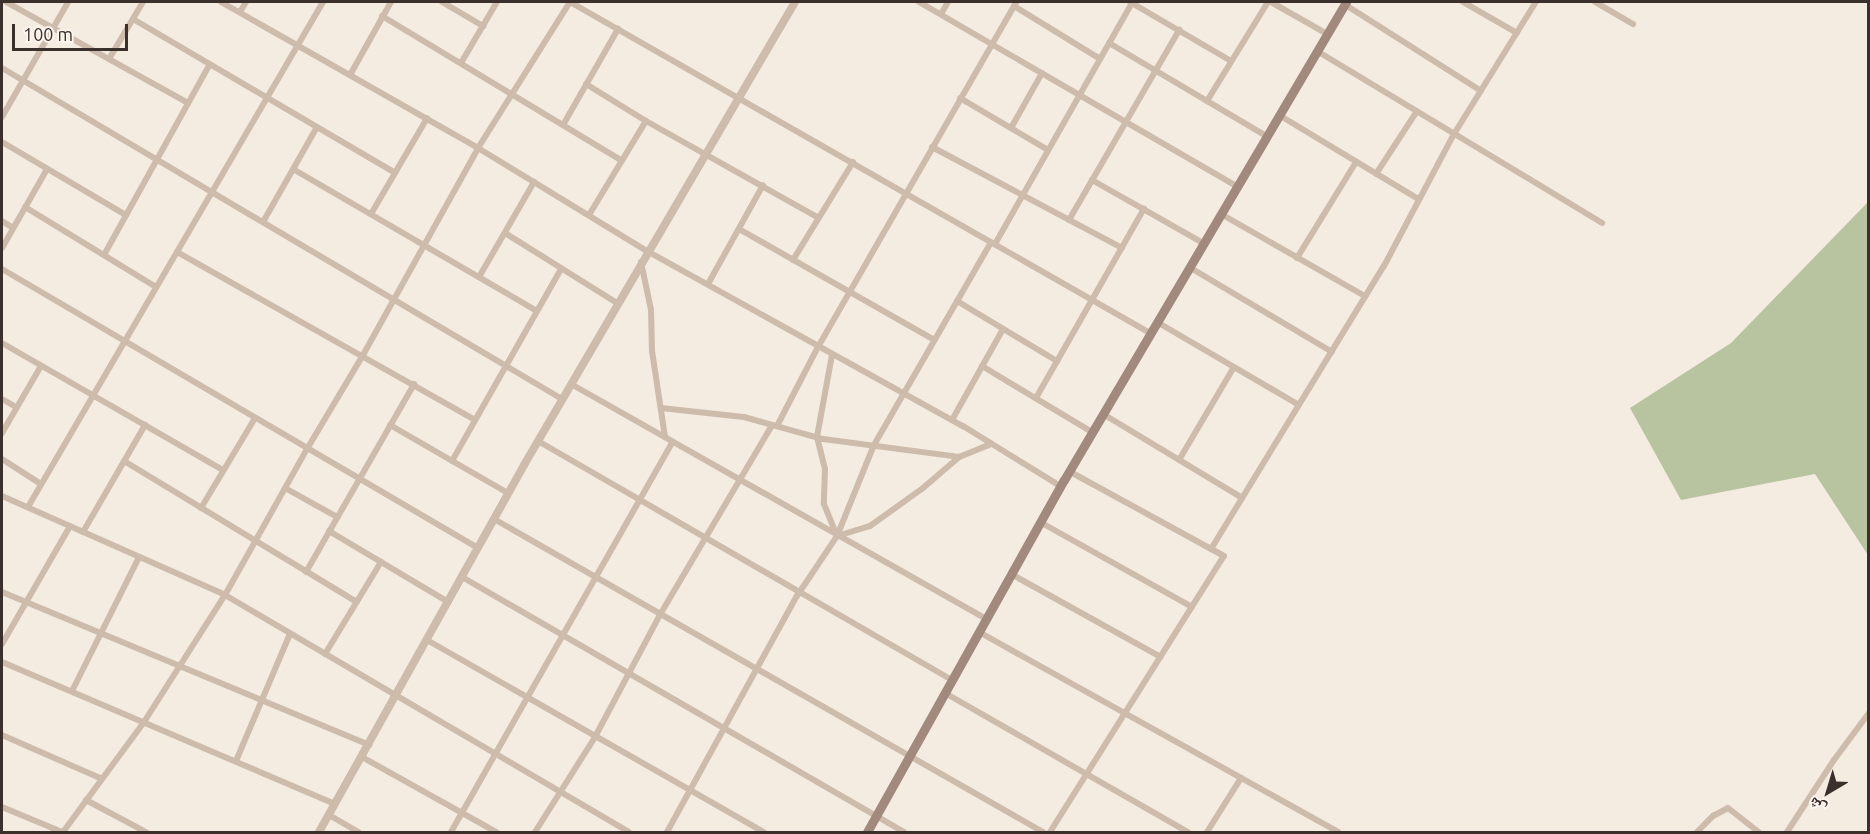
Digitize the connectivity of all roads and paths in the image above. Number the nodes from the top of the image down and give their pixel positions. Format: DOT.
graph roads {
  1 [pos="6,2"];
  2 [pos="68,2"];
  3 [pos="143,2"];
  4 [pos="221,2"];
  5 [pos="246,2"];
  6 [pos="323,2"];
  7 [pos="391,2"];
  8 [pos="442,2"];
  9 [pos="497,2"];
  10 [pos="795,2"];
  11 [pos="919,2"];
  12 [pos="948,2"];
  13 [pos="1131,2"];
  14 [pos="1269,2"];
  15 [pos="1463,2"];
  16 [pos="1536,2"];
  17 [pos="1595,2"];
  18 [pos="1345,3"];
  19 [pos="1015,4"];
  20 [pos="240,12"];
  21 [pos="940,14"];
  22 [pos="382,16"];
  23 [pos="133,19"];
  24 [pos="1634,24"];
  25 [pos="483,26"];
  26 [pos="53,28"];
  27 [pos="618,29"];
  28 [pos="1179,30"];
  29 [pos="1517,33"];
  30 [pos="1327,34"];
  31 [pos="1109,43"];
  32 [pos="992,44"];
  33 [pos="298,45"];
  34 [pos="1317,51"];
  35 [pos="109,59"];
  36 [pos="1100,59"];
  37 [pos="1232,61"];
  38 [pos="461,63"];
  39 [pos="210,64"];
  40 [pos="2,68"];
  41 [pos="1156,71"];
  42 [pos="1042,73"];
  43 [pos="350,75"];
  44 [pos="23,80"];
  45 [pos="586,84"];
  46 [pos="1481,90"];
  47 [pos="512,93"];
  48 [pos="1080,95"];
  49 [pos="738,96"];
  50 [pos="267,98"];
  51 [pos="960,98"];
  52 [pos="1207,101"];
  53 [pos="188,103"];
  54 [pos="1417,111"];
  55 [pos="1279,115"];
  56 [pos="2,117"];
  57 [pos="427,118"];
  58 [pos="646,121"];
  59 [pos="1126,122"];
  60 [pos="563,124"];
  61 [pos="317,127"];
  62 [pos="1011,128"];
  63 [pos="1454,134"];
  64 [pos="1266,136"];
  65 [pos="2,142"];
  66 [pos="932,147"];
  67 [pos="478,148"];
  68 [pos="1048,150"];
  69 [pos="705,153"];
  70 [pos="157,160"];
  71 [pos="622,161"];
  72 [pos="853,162"];
  73 [pos="1356,162"];
  74 [pos="47,169"];
  75 [pos="293,169"];
  76 [pos="395,173"];
  77 [pos="1376,174"];
  78 [pos="1092,180"];
  79 [pos="534,182"];
  80 [pos="763,185"];
  81 [pos="1237,186"];
  82 [pos="906,192"];
  83 [pos="213,193"];
  84 [pos="1022,196"];
  85 [pos="1418,199"];
  86 [pos="25,207"];
  87 [pos="1144,209"];
  88 [pos="371,214"];
  89 [pos="1221,214"];
  90 [pos="126,215"];
  91 [pos="589,215"];
  92 [pos="819,218"];
  93 [pos="1069,220"];
  94 [pos="2,221"];
  95 [pos="263,222"];
  96 [pos="1602,223"];
  97 [pos="13,228"];
  98 [pos="739,229"];
  99 [pos="505,233"];
  100 [pos="993,243"];
  101 [pos="1203,243"];
  102 [pos="424,244"];
  103 [pos="2,248"];
  104 [pos="1122,248"];
  105 [pos="647,251"];
  106 [pos="177,252"];
  107 [pos="104,255"];
  108 [pos="1297,258"];
  109 [pos="793,260"];
  110 [pos="641,261"];
  111 [pos="1189,267"];
  112 [pos="2,269"];
  113 [pos="561,269"];
  114 [pos="479,277"];
  115 [pos="708,284"];
  116 [pos="156,287"];
  117 [pos="849,292"];
  118 [pos="1365,296"];
  119 [pos="393,299"];
  120 [pos="1092,300"];
  121 [pos="957,301"];
  122 [pos="617,303"];
  123 [pos="537,311"];
  124 [pos="1157,322"];
  125 [pos="1003,328"];
  126 [pos="1150,333"];
  127 [pos="934,340"];
  128 [pos="124,341"];
  129 [pos="2,343"];
  130 [pos="818,347"];
  131 [pos="1332,352"];
  132 [pos="363,355"];
  133 [pos="832,355"];
  134 [pos="1057,361"];
  135 [pos="505,365"];
  136 [pos="41,366"];
  137 [pos="982,366"];
  138 [pos="1234,367"];
  139 [pos="414,384"];
  140 [pos="571,384"];
  141 [pos="904,394"];
  142 [pos="92,395"];
  143 [pos="1036,398"];
  144 [pos="2,399"];
  145 [pos="562,399"];
  146 [pos="1299,405"];
  147 [pos="16,407"];
  148 [pos="661,408"];
  149 [pos="1103,414"];
  150 [pos="255,418"];
  151 [pos="475,420"];
  152 [pos="952,420"];
  153 [pos="145,425"];
  154 [pos="390,425"];
  155 [pos="774,425"];
  156 [pos="2,432"];
  157 [pos="1092,432"];
  158 [pos="665,437"];
  159 [pos="817,437"];
  160 [pos="538,441"];
  161 [pos="673,442"];
  162 [pos="992,444"];
  163 [pos="874,446"];
  164 [pos="307,449"];
  165 [pos="959,457"];
  166 [pos="2,459"];
  167 [pos="1179,460"];
  168 [pos="124,461"];
  169 [pos="452,461"];
  170 [pos="224,470"];
  171 [pos="1069,471"];
  172 [pos="739,478"];
  173 [pos="359,479"];
  174 [pos="41,484"];
  175 [pos="1060,486"];
  176 [pos="285,488"];
  177 [pos="508,493"];
  178 [pos="2,497"];
  179 [pos="1242,498"];
  180 [pos="640,500"];
  181 [pos="28,507"];
  182 [pos="201,508"];
  183 [pos="337,517"];
  184 [pos="494,519"];
  185 [pos="1040,522"];
  186 [pos="70,526"];
  187 [pos="329,531"];
  188 [pos="83,532"];
  189 [pos="837,536"];
  190 [pos="705,537"];
  191 [pos="255,541"];
  192 [pos="478,548"];
  193 [pos="1211,549"];
  194 [pos="139,557"];
  195 [pos="381,562"];
  196 [pos="306,572"];
  197 [pos="1011,574"];
  198 [pos="462,577"];
  199 [pos="597,577"];
  200 [pos="2,592"];
  201 [pos="800,592"];
  202 [pos="225,595"];
  203 [pos="27,602"];
  204 [pos="357,602"];
  205 [pos="448,602"];
  206 [pos="1192,607"];
  207 [pos="661,613"];
  208 [pos="986,619"];
  209 [pos="102,632"];
  210 [pos="979,632"];
  211 [pos="290,633"];
  212 [pos="563,636"];
  213 [pos="427,640"];
  214 [pos="2,644"];
  215 [pos="325,654"];
  216 [pos="1161,657"];
  217 [pos="2,662"];
  218 [pos="181,665"];
  219 [pos="758,668"];
  220 [pos="628,675"];
  221 [pos="952,680"];
  222 [pos="72,692"];
  223 [pos="945,693"];
  224 [pos="396,697"];
  225 [pos="528,698"];
  226 [pos="262,700"];
  227 [pos="1125,714"];
  228 [pos="1869,714"];
  229 [pos="144,722"];
  230 [pos="723,729"];
  231 [pos="2,735"];
  232 [pos="595,736"];
  233 [pos="369,745"];
  234 [pos="495,755"];
  235 [pos="910,756"];
  236 [pos="362,758"];
  237 [pos="236,761"];
  238 [pos="1087,774"];
  239 [pos="102,778"];
  240 [pos="1240,778"];
  241 [pos="689,791"];
  242 [pos="560,793"];
  243 [pos="86,800"];
  244 [pos="335,804"];
  245 [pos="2,807"];
  246 [pos="462,814"];
  247 [pos="329,815"];
  248 [pos="876,816"];
  249 [pos="62,832"];
  250 [pos="146,832"];
  251 [pos="319,832"];
  252 [pos="358,832"];
  253 [pos="451,832"];
  254 [pos="496,832"];
  255 [pos="535,832"];
  256 [pos="629,832"];
  257 [pos="667,832"];
  258 [pos="764,832"];
  259 [pos="867,832"];
  260 [pos="904,832"];
  261 [pos="1043,832"];
  262 [pos="1050,832"];
  263 [pos="1188,832"];
  264 [pos="1207,832"];
  265 [pos="1338,832"];
  266 [pos="1697,832"];
  267 [pos="1759,832"];
  268 [pos="1787,832"];
  1 -- 26 [label="street"];
  2 -- 26 [label="street"];
  3 -- 23 [label="street"];
  4 -- 20 [label="street"];
  5 -- 20 [label="street"];
  6 -- 33 [label="street"];
  7 -- 22 [label="street"];
  8 -- 25 [label="street"];
  9 -- 25 [label="street"];
  10 -- 49 [label="street"];
  11 -- 21 [label="street"];
  12 -- 21 [label="street"];
  13 -- 28 [label="street"];
  13 -- 31 [label="street"];
  14 -- 30 [label="street"];
  14 -- 37 [label="street"];
  15 -- 29 [label="street"];
  16 -- 29 [label="street"];
  17 -- 24 [label="street"];
  18 -- 30 [label="main road"];
  18 -- 46 [label="street"];
  19 -- 32 [label="street"];
  19 -- 36 [label="street"];
  20 -- 33 [label="street"];
  21 -- 32 [label="street"];
  22 -- 38 [label="street"];
  22 -- 43 [label="street"];
  23 -- 35 [label="street"];
  23 -- 39 [label="street"];
  25 -- 38 [label="street"];
  26 -- 35 [label="street"];
  26 -- 44 [label="street"];
  27 -- 45 [label="street"];
  27 -- 47 [label="street"];
  27 -- 49 [label="street"];
  28 -- 37 [label="street"];
  28 -- 41 [label="street"];
  29 -- 46 [label="street"];
  30 -- 34 [label="main road"];
  31 -- 36 [label="street"];
  31 -- 41 [label="street"];
  32 -- 42 [label="street"];
  32 -- 51 [label="street"];
  33 -- 43 [label="street"];
  33 -- 50 [label="street"];
  34 -- 54 [label="street"];
  34 -- 55 [label="main road"];
  35 -- 53 [label="street"];
  36 -- 48 [label="street"];
  37 -- 52 [label="street"];
  38 -- 47 [label="street"];
  39 -- 50 [label="street"];
  39 -- 53 [label="street"];
  40 -- 44 [label="street"];
  41 -- 52 [label="street"];
  41 -- 59 [label="street"];
  42 -- 48 [label="street"];
  42 -- 62 [label="street"];
  43 -- 57 [label="street"];
  44 -- 56 [label="street"];
  44 -- 70 [label="street"];
  45 -- 58 [label="street"];
  45 -- 60 [label="street"];
  46 -- 63 [label="street"];
  47 -- 60 [label="street"];
  47 -- 67 [label="street"];
  48 -- 59 [label="street"];
  48 -- 68 [label="street"];
  49 -- 69 [label="street"];
  49 -- 72 [label="street"];
  50 -- 61 [label="street"];
  50 -- 83 [label="street"];
  51 -- 62 [label="street"];
  51 -- 66 [label="street"];
  52 -- 64 [label="street"];
  53 -- 70 [label="street"];
  54 -- 63 [label="street"];
  54 -- 77 [label="street"];
  55 -- 64 [label="main road"];
  55 -- 73 [label="street"];
  57 -- 67 [label="street"];
  57 -- 76 [label="street"];
  58 -- 69 [label="street"];
  58 -- 71 [label="street"];
  59 -- 78 [label="street"];
  59 -- 81 [label="street"];
  60 -- 71 [label="street"];
  61 -- 75 [label="street"];
  61 -- 76 [label="street"];
  62 -- 68 [label="street"];
  63 -- 85 [label="street"];
  63 -- 96 [label="street"];
  64 -- 81 [label="main road"];
  65 -- 74 [label="street"];
  66 -- 82 [label="street"];
  66 -- 84 [label="street"];
  67 -- 79 [label="street"];
  67 -- 102 [label="street"];
  68 -- 84 [label="street"];
  69 -- 80 [label="street"];
  69 -- 105 [label="street"];
  70 -- 83 [label="street"];
  70 -- 90 [label="street"];
  71 -- 91 [label="street"];
  72 -- 82 [label="street"];
  72 -- 92 [label="street"];
  73 -- 77 [label="street"];
  73 -- 108 [label="street"];
  74 -- 86 [label="street"];
  74 -- 90 [label="street"];
  75 -- 88 [label="street"];
  75 -- 95 [label="street"];
  76 -- 88 [label="street"];
  77 -- 85 [label="street"];
  78 -- 87 [label="street"];
  78 -- 93 [label="street"];
  79 -- 91 [label="street"];
  79 -- 99 [label="street"];
  80 -- 92 [label="street"];
  80 -- 98 [label="street"];
  81 -- 89 [label="main road"];
  82 -- 100 [label="street"];
  82 -- 117 [label="street"];
  83 -- 95 [label="street"];
  83 -- 106 [label="street"];
  84 -- 93 [label="street"];
  84 -- 100 [label="street"];
  85 -- 118 [label="street"];
  86 -- 97 [label="street"];
  86 -- 107 [label="street"];
  87 -- 101 [label="street"];
  87 -- 104 [label="street"];
  88 -- 102 [label="street"];
  89 -- 101 [label="main road"];
  89 -- 108 [label="street"];
  90 -- 107 [label="street"];
  91 -- 105 [label="street"];
  92 -- 109 [label="street"];
  93 -- 104 [label="street"];
  94 -- 97 [label="street"];
  95 -- 119 [label="street"];
  97 -- 103 [label="street"];
  98 -- 109 [label="street"];
  98 -- 115 [label="street"];
  99 -- 113 [label="street"];
  99 -- 114 [label="street"];
  100 -- 120 [label="street"];
  100 -- 121 [label="street"];
  101 -- 111 [label="main road"];
  102 -- 114 [label="street"];
  102 -- 119 [label="street"];
  104 -- 120 [label="street"];
  105 -- 110 [label="street"];
  105 -- 115 [label="street"];
  106 -- 116 [label="street"];
  106 -- 132 [label="street"];
  107 -- 116 [label="street"];
  108 -- 118 [label="street"];
  109 -- 117 [label="street"];
  110 -- 122 [label="street"];
  110 -- 148 [label="street"];
  111 -- 124 [label="main road"];
  111 -- 131 [label="street"];
  112 -- 128 [label="street"];
  113 -- 122 [label="street"];
  113 -- 123 [label="street"];
  114 -- 123 [label="street"];
  115 -- 130 [label="street"];
  116 -- 128 [label="street"];
  117 -- 127 [label="street"];
  117 -- 130 [label="street"];
  118 -- 131 [label="street"];
  119 -- 132 [label="street"];
  119 -- 135 [label="street"];
  120 -- 126 [label="street"];
  120 -- 134 [label="street"];
  121 -- 125 [label="street"];
  121 -- 127 [label="street"];
  122 -- 140 [label="street"];
  123 -- 135 [label="street"];
  124 -- 126 [label="main road"];
  124 -- 138 [label="street"];
  125 -- 134 [label="street"];
  125 -- 137 [label="street"];
  126 -- 149 [label="main road"];
  127 -- 141 [label="street"];
  128 -- 142 [label="street"];
  128 -- 150 [label="street"];
  129 -- 136 [label="street"];
  130 -- 133 [label="street"];
  130 -- 155 [label="street"];
  131 -- 146 [label="street"];
  132 -- 139 [label="street"];
  132 -- 164 [label="street"];
  133 -- 141 [label="street"];
  133 -- 159 [label="street"];
  134 -- 143 [label="street"];
  135 -- 145 [label="street"];
  135 -- 151 [label="street"];
  136 -- 142 [label="street"];
  136 -- 147 [label="street"];
  137 -- 143 [label="street"];
  137 -- 152 [label="street"];
  138 -- 146 [label="street"];
  138 -- 167 [label="street"];
  139 -- 151 [label="street"];
  139 -- 154 [label="street"];
  140 -- 145 [label="street"];
  140 -- 158 [label="street"];
  141 -- 152 [label="street"];
  141 -- 163 [label="street"];
  142 -- 153 [label="street"];
  142 -- 174 [label="street"];
  143 -- 157 [label="street"];
  144 -- 147 [label="street"];
  145 -- 160 [label="street"];
  146 -- 179 [label="street"];
  147 -- 156 [label="street"];
  148 -- 155 [label="street"];
  148 -- 158 [label="street"];
  149 -- 157 [label="main road"];
  149 -- 167 [label="street"];
  150 -- 164 [label="street"];
  150 -- 170 [label="street"];
  151 -- 169 [label="street"];
  152 -- 162 [label="street"];
  153 -- 168 [label="street"];
  153 -- 170 [label="street"];
  154 -- 169 [label="street"];
  154 -- 173 [label="street"];
  155 -- 159 [label="street"];
  155 -- 172 [label="street"];
  157 -- 171 [label="main road"];
  158 -- 161 [label="street"];
  159 -- 163 [label="street"];
  159 -- 189 [label="street"];
  160 -- 177 [label="street"];
  160 -- 180 [label="street"];
  161 -- 172 [label="street"];
  161 -- 180 [label="street"];
  162 -- 165 [label="street"];
  162 -- 175 [label="street"];
  163 -- 165 [label="street"];
  163 -- 189 [label="street"];
  164 -- 173 [label="street"];
  164 -- 176 [label="street"];
  165 -- 189 [label="street"];
  166 -- 174 [label="street"];
  167 -- 179 [label="street"];
  168 -- 182 [label="street"];
  168 -- 188 [label="street"];
  169 -- 177 [label="street"];
  170 -- 182 [label="street"];
  171 -- 175 [label="main road"];
  171 -- 193 [label="street"];
  172 -- 189 [label="street"];
  172 -- 190 [label="street"];
  173 -- 183 [label="street"];
  173 -- 192 [label="street"];
  174 -- 181 [label="street"];
  175 -- 185 [label="main road"];
  176 -- 183 [label="street"];
  176 -- 191 [label="street"];
  177 -- 184 [label="street"];
  178 -- 181 [label="street"];
  179 -- 193 [label="street"];
  180 -- 190 [label="street"];
  180 -- 199 [label="street"];
  181 -- 186 [label="street"];
  182 -- 191 [label="street"];
  183 -- 187 [label="street"];
  184 -- 192 [label="street"];
  184 -- 199 [label="street"];
  185 -- 197 [label="main road"];
  185 -- 206 [label="street"];
  186 -- 188 [label="street"];
  186 -- 203 [label="street"];
  187 -- 195 [label="street"];
  187 -- 196 [label="street"];
  188 -- 194 [label="street"];
  189 -- 201 [label="street"];
  189 -- 208 [label="street"];
  190 -- 201 [label="street"];
  190 -- 207 [label="street"];
  191 -- 196 [label="street"];
  191 -- 202 [label="street"];
  192 -- 198 [label="street"];
  193 -- 206 [label="street"];
  194 -- 202 [label="street"];
  194 -- 209 [label="street"];
  195 -- 204 [label="street"];
  195 -- 205 [label="street"];
  196 -- 204 [label="street"];
  197 -- 208 [label="main road"];
  197 -- 216 [label="street"];
  198 -- 205 [label="street"];
  198 -- 212 [label="street"];
  199 -- 207 [label="street"];
  199 -- 212 [label="street"];
  200 -- 203 [label="street"];
  201 -- 219 [label="street"];
  201 -- 221 [label="street"];
  202 -- 211 [label="street"];
  202 -- 218 [label="street"];
  203 -- 209 [label="street"];
  203 -- 214 [label="street"];
  204 -- 215 [label="street"];
  205 -- 213 [label="street"];
  206 -- 216 [label="street"];
  207 -- 219 [label="street"];
  207 -- 220 [label="street"];
  208 -- 210 [label="main road"];
  209 -- 218 [label="street"];
  209 -- 222 [label="street"];
  210 -- 221 [label="main road"];
  210 -- 227 [label="street"];
  211 -- 215 [label="street"];
  211 -- 226 [label="street"];
  212 -- 220 [label="street"];
  212 -- 225 [label="street"];
  213 -- 224 [label="street"];
  213 -- 225 [label="street"];
  215 -- 224 [label="street"];
  216 -- 227 [label="street"];
  217 -- 222 [label="street"];
  218 -- 226 [label="street"];
  218 -- 229 [label="street"];
  219 -- 230 [label="street"];
  219 -- 235 [label="street"];
  220 -- 230 [label="street"];
  220 -- 232 [label="street"];
  221 -- 223 [label="main road"];
  222 -- 229 [label="street"];
  223 -- 235 [label="main road"];
  223 -- 238 [label="street"];
  224 -- 233 [label="street"];
  224 -- 234 [label="street"];
  225 -- 232 [label="street"];
  225 -- 234 [label="street"];
  226 -- 233 [label="street"];
  226 -- 237 [label="street"];
  227 -- 238 [label="street"];
  227 -- 240 [label="street"];
  228 -- 268 [label="street"];
  229 -- 237 [label="street"];
  229 -- 239 [label="street"];
  230 -- 241 [label="street"];
  230 -- 248 [label="street"];
  231 -- 239 [label="street"];
  232 -- 241 [label="street"];
  232 -- 242 [label="street"];
  233 -- 236 [label="street"];
  234 -- 242 [label="street"];
  234 -- 246 [label="street"];
  235 -- 248 [label="main road"];
  235 -- 261 [label="street"];
  236 -- 244 [label="street"];
  236 -- 246 [label="street"];
  237 -- 244 [label="street"];
  238 -- 262 [label="street"];
  238 -- 263 [label="street"];
  239 -- 243 [label="street"];
  240 -- 264 [label="street"];
  240 -- 265 [label="street"];
  241 -- 257 [label="street"];
  241 -- 258 [label="street"];
  242 -- 255 [label="street"];
  242 -- 256 [label="street"];
  243 -- 249 [label="street"];
  243 -- 250 [label="street"];
  244 -- 247 [label="street"];
  245 -- 249 [label="street"];
  246 -- 253 [label="street"];
  246 -- 254 [label="street"];
  247 -- 251 [label="street"];
  247 -- 252 [label="street"];
  248 -- 259 [label="main road"];
  248 -- 260 [label="street"];
  266 -- 267 [label="street"];
}
